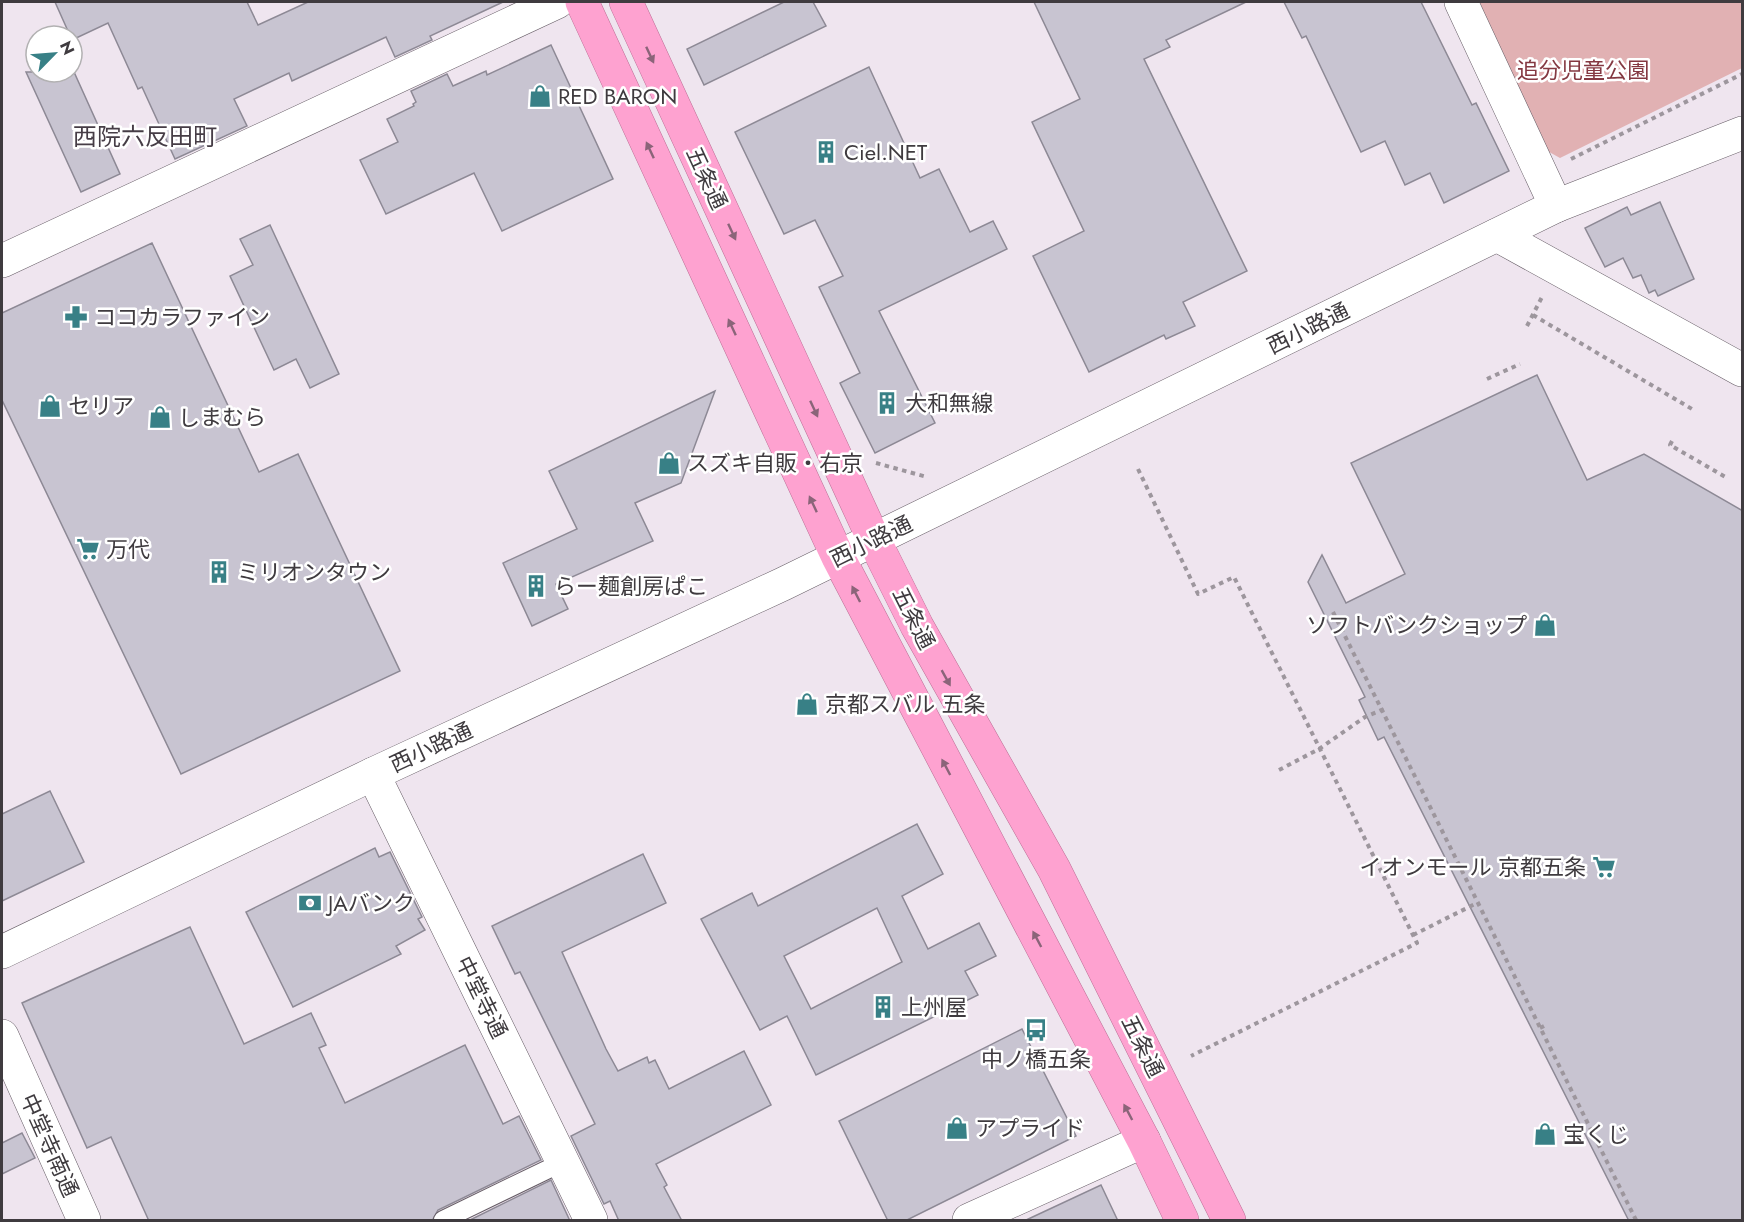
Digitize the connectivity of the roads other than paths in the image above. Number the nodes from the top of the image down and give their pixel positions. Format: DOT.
graph roads {
  1 [pos="557,2"];
  2 [pos="582,2"];
  3 [pos="626,2"];
  4 [pos="1461,2"];
  5 [pos="1743,133"];
  6 [pos="1556,206"];
  7 [pos="1497,235"];
  8 [pos="2,261"];
  9 [pos="1743,370"];
  10 [pos="874,540"];
  11 [pos="837,557"];
  12 [pos="373,774"];
  13 [pos="2,952"];
  14 [pos="2,1036"];
  15 [pos="1144,1141"];
  16 [pos="562,1162"];
  17 [pos="84,1221"];
  18 [pos="443,1221"];
  19 [pos="591,1221"];
  20 [pos="969,1221"];
  21 [pos="1182,1221"];
  22 [pos="1229,1221"];
  1 -- 8 [label="street"];
  11 -- 2 [label="highway, 五条通, one-way"];
  3 -- 10 [label="highway, 五条通, one-way"];
  4 -- 6 [label="street"];
  5 -- 6 [label="street, 西小路通"];
  6 -- 7 [label="street, 西小路通"];
  7 -- 9 [label="street"];
  7 -- 10 [label="street, 西小路通"];
  10 -- 11 [label="street, 西小路通"];
  10 -- 22 [label="highway, 五条通, one-way"];
  11 -- 12 [label="street, 西小路通"];
  15 -- 11 [label="highway, 五条通, one-way"];
  12 -- 13 [label="street, 西小路通"];
  12 -- 16 [label="street, 中堂寺通"];
  14 -- 17 [label="street, 中堂寺南通"];
  15 -- 20 [label="street"];
  15 -- 21 [label="highway, 五条通"];
  16 -- 18 [label="lane"];
  16 -- 19 [label="street, 中堂寺通"];
}
